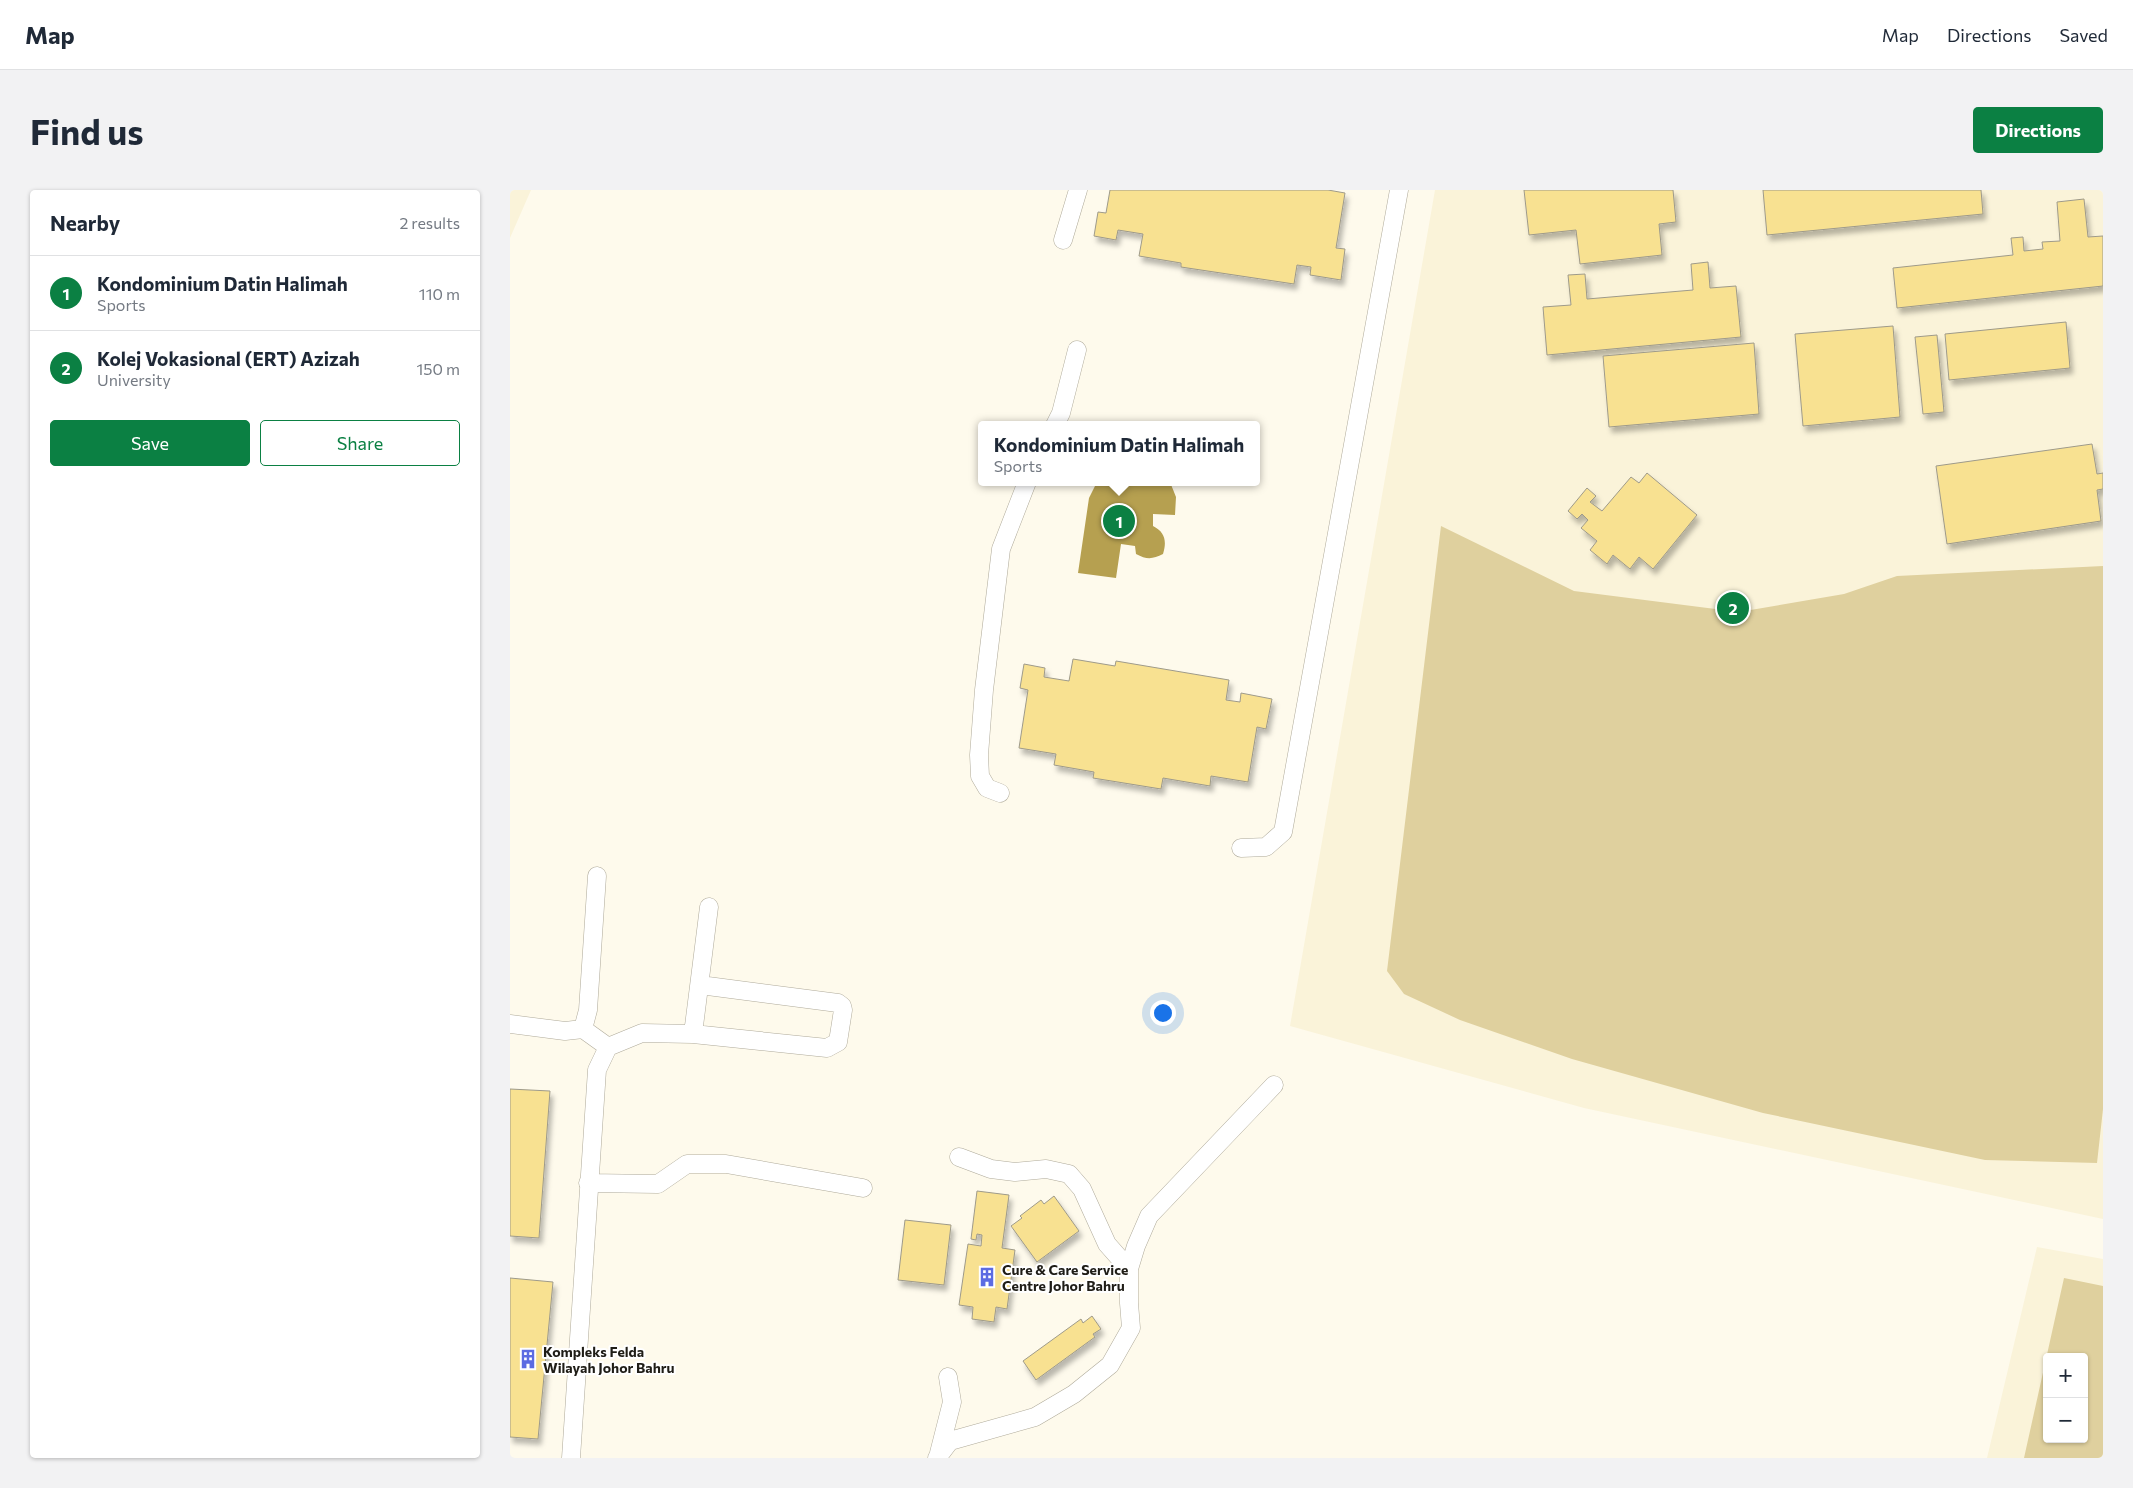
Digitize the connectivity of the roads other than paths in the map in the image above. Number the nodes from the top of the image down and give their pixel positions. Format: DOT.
graph roads {
  1 [pos="1078,190"];
  2 [pos="1400,190"];
  3 [pos="1063,240"];
  4 [pos="1077,350"];
  5 [pos="1057,421"];
  6 [pos="1025,486"];
  7 [pos="1000,793"];
  8 [pos="1241,848"];
  9 [pos="597,876"];
  10 [pos="709,907"];
  11 [pos="700,985"];
  12 [pos="510,1024"];
  13 [pos="583,1029"];
  14 [pos="693,1034"];
  15 [pos="608,1047"];
  16 [pos="1274,1085"];
  17 [pos="959,1157"];
  18 [pos="588,1183"];
  19 [pos="863,1188"];
  20 [pos="1129,1269"];
  21 [pos="948,1378"];
  22 [pos="571,1458"];
  23 [pos="937,1458"];
  1 -- 3 [label="lane"];
  2 -- 8 [label="lane"];
  4 -- 5 [label="lane"];
  6 -- 7 [label="lane"];
  9 -- 13 [label="lane"];
  10 -- 11 [label="lane"];
  11 -- 14 [label="lane"];
  11 -- 14 [label="lane"];
  12 -- 13 [label="lane"];
  13 -- 15 [label="lane"];
  14 -- 15 [label="lane"];
  15 -- 18 [label="lane"];
  16 -- 20 [label="lane"];
  17 -- 20 [label="lane"];
  18 -- 19 [label="lane"];
  18 -- 22 [label="lane"];
  20 -- 23 [label="lane"];
  21 -- 23 [label="lane"];
}
